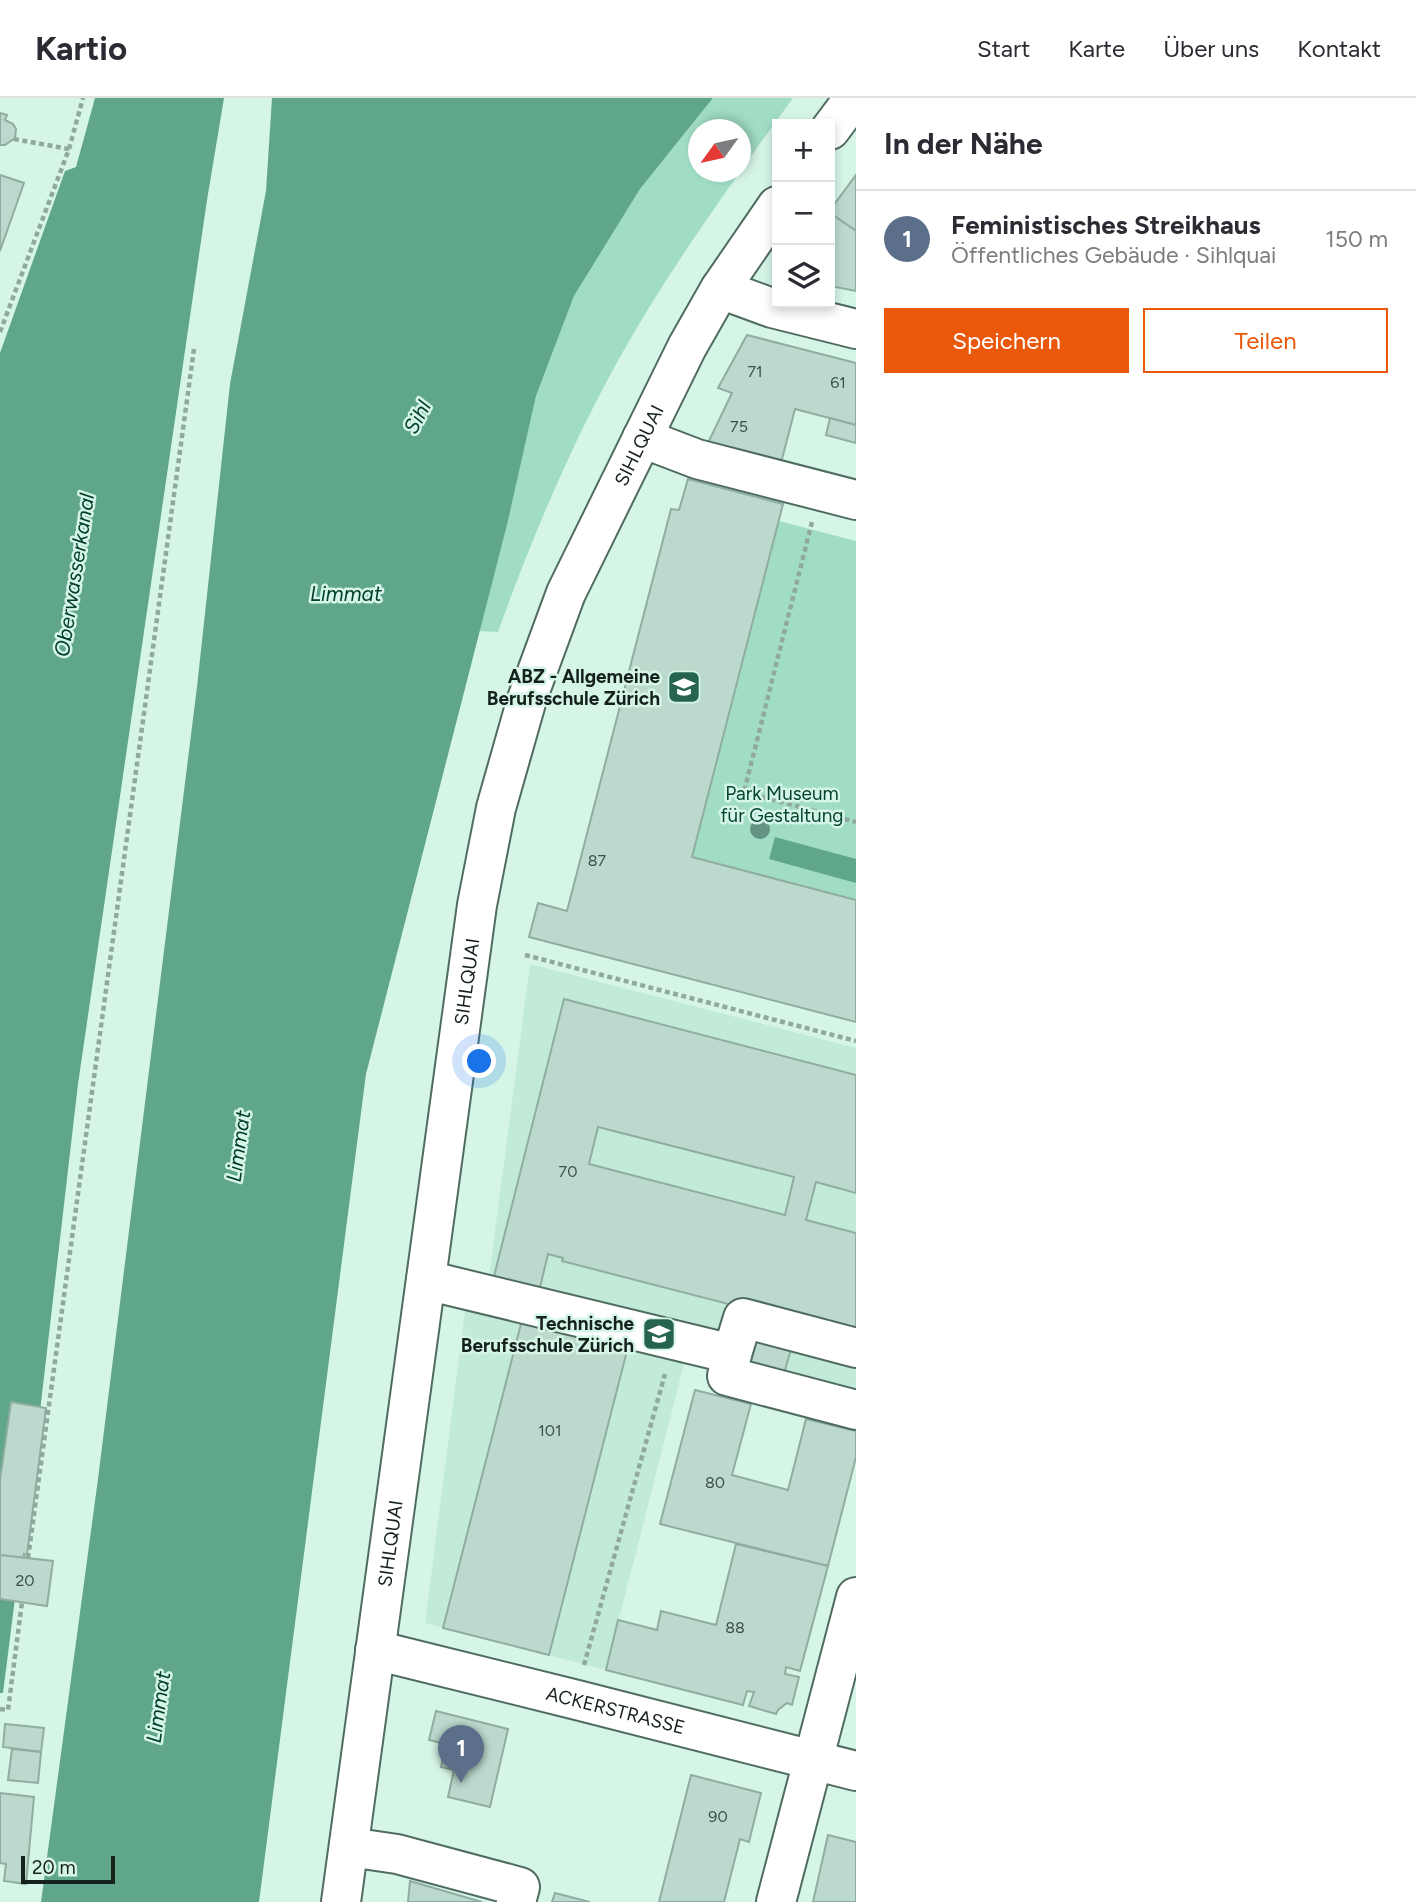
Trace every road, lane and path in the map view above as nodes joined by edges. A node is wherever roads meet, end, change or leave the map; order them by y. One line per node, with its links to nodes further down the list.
1 (83, 98): 5 (path)
2 (854, 98): 3 (street)
3 (835, 123)
4 (14, 139): 5 (path)
5 (69, 149): 9 (path)
6 (772, 213): 7 (street, SIHLQUAI)
7 (720, 289): 8 (street); 11 (street, SIHLQUAI)
8 (856, 329)
9 (0, 332)
10 (194, 349): 22 (path)
11 (642, 438): 12 (street); 17 (street, SIHLQUAI)
12 (819, 490): 13 (street); 14 (path)
13 (856, 500)
14 (856, 822)
15 (525, 956): 16 (path)
16 (856, 1041)
17 (426, 1280): 18 (street); 25 (street, SIHLQUAI)
18 (674, 1340): 20 (street); 26 (path)
19 (856, 1348): 20 (street)
20 (732, 1354): 21 (street)
21 (856, 1410)
22 (28, 1558)
23 (856, 1597): 28 (street)
24 (22, 1602): 27 (path)
25 (375, 1650): 28 (street, ACKERSTRASSE); 30 (street, SIHLQUAI)
26 (583, 1670)
27 (0, 1709)
28 (814, 1760): 29 (street, ACKERSTRASSE); 33 (street)
29 (856, 1771)
30 (349, 1847): 31 (street, SIHLQUAI); 32 (street)
31 (341, 1902)
32 (516, 1902)
33 (776, 1902)

